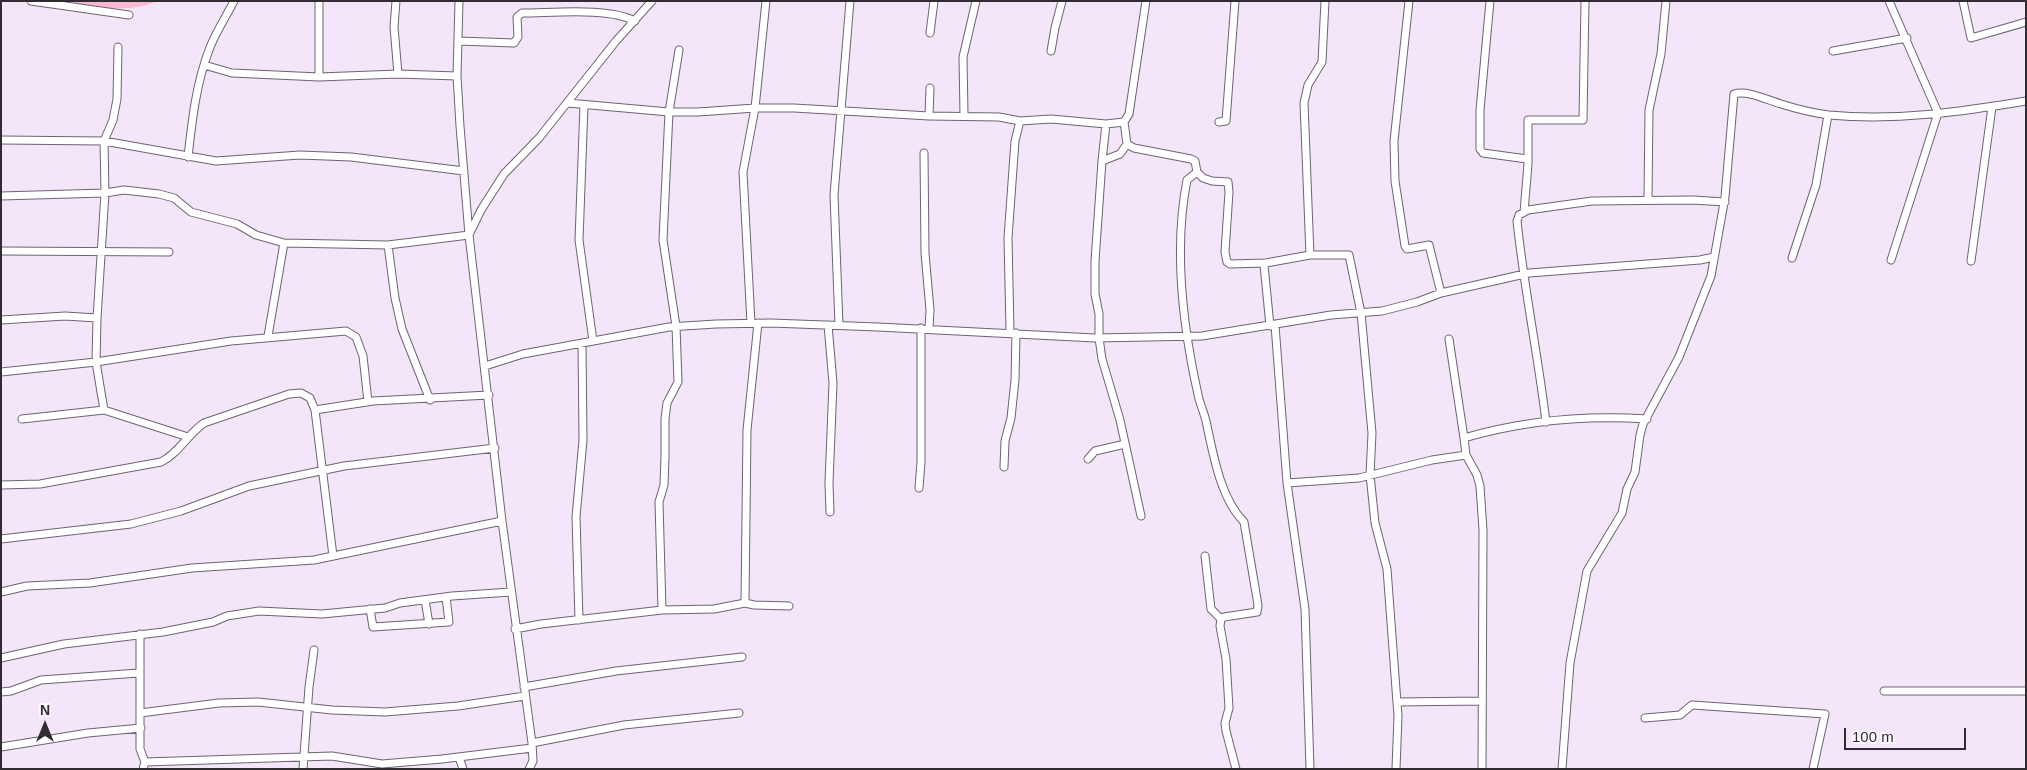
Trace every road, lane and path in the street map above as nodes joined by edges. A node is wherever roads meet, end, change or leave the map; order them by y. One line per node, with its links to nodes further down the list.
1 (31, 1): 21 (street)
2 (234, 1): 31 (street)
3 (319, 1): 34 (street)
4 (396, 1): 32 (street)
5 (459, 1): 26 (street)
6 (652, 1): 22 (street)
7 (766, 1): 40 (street)
8 (850, 1): 41 (street)
9 (934, 1): 24 (street)
10 (976, 1): 44 (street)
11 (1062, 1): 29 (street)
12 (1146, 1): 48 (street)
13 (1235, 1): 49 (street)
14 (1325, 1): 71 (street)
15 (1409, 1): 78 (street)
16 (1490, 1): 56 (street)
17 (1585, 1): 56 (street)
18 (1666, 1): 62 (street)
19 (1889, 1): 25 (street)
20 (1963, 1): 23 (street)
21 (129, 14)
22 (635, 21): 26 (street); 37 (street)
23 (2026, 22)
24 (930, 32)
25 (1907, 38): 30 (street); 43 (street)
26 (458, 41): 33 (street)
27 (118, 48): 52 (street)
28 (678, 50): 42 (street)
29 (1052, 51)
30 (1833, 51)
31 (204, 65): 34 (street); 55 (street)
32 (398, 74): 33 (street); 34 (street)
33 (457, 76): 58 (street)
34 (319, 77)
35 (930, 88): 46 (street)
36 (2026, 101): 39 (street)
37 (568, 103): 38 (street); 65 (street)
38 (584, 105): 42 (street); 93 (street)
39 (1992, 106): 43 (street); 75 (street)
40 (755, 108): 41 (street); 42 (street); 82 (street)
41 (839, 110): 46 (street); 84 (street)
42 (669, 112): 85 (street)
43 (1938, 113): 45 (street); 74 (street)
44 (964, 115): 46 (street); 47 (street)
45 (1828, 115): 63 (street); 73 (street)
46 (929, 116)
47 (1020, 121): 50 (street); 88 (street)
48 (1124, 122): 50 (street); 53 (street)
49 (1219, 122)
50 (1106, 124): 57 (street)
51 (1, 140): 52 (street)
52 (104, 141): 55 (street); 60 (street)
53 (1127, 144): 57 (street); 59 (street)
54 (924, 153): 87 (street)
55 (188, 157): 58 (street)
56 (1527, 158): 64 (street)
57 (1102, 161): 91 (street)
58 (464, 171): 65 (street)
59 (1197, 172): 76 (street); 90 (street)
60 (105, 193): 61 (street); 66 (street); 70 (street)
61 (1, 196)
62 (1648, 199): 63 (street); 64 (street)
63 (1724, 202): 72 (street)
64 (1524, 212): 77 (street)
65 (469, 235): 67 (street); 96 (street)
66 (284, 243): 67 (street); 89 (street)
67 (388, 245): 99 (street)
68 (1, 251): 70 (street)
69 (168, 252): 70 (street)
70 (100, 253): 80 (street)
71 (1310, 256): 76 (street); 79 (street)
72 (1714, 257): 77 (street); 104 (street)
73 (1792, 258)
74 (1891, 260)
75 (1971, 261)
76 (1266, 262): 86 (street)
77 (1523, 274): 78 (street); 105 (street)
78 (1441, 293): 79 (street)
79 (1361, 313): 86 (street); 114 (street)
80 (97, 318): 81 (street); 95 (street)
81 (1, 320)
82 (755, 323): 83 (street); 85 (street); 128 (street)
83 (828, 325): 84 (street); 118 (street)
84 (839, 325): 87 (street)
85 (676, 326): 93 (street); 131 (street)
86 (1272, 326): 90 (street); 115 (street)
87 (925, 328): 88 (street); 117 (street)
88 (1013, 332): 91 (street); 112 (street)
89 (268, 336): 95 (street); 100 (street)
90 (1188, 336): 91 (street); 132 (street)
91 (1099, 338): 108 (street)
92 (1449, 339): 107 (street)
93 (593, 341): 94 (street)
94 (582, 344): 96 (street); 133 (street)
95 (96, 362): 97 (street); 101 (street)
96 (485, 366): 98 (street)
97 (1, 372)
98 (489, 395): 99 (street); 109 (street)
99 (430, 400): 100 (street)
100 (368, 402): 102 (street)
101 (104, 410): 103 (street); 106 (street)
102 (314, 410): 106 (street); 113 (street)
103 (22, 418)
104 (1646, 419): 105 (street); 165 (street)
105 (1546, 422): 107 (street)
106 (188, 437): 116 (street)
107 (1464, 438): 110 (street)
108 (1124, 444): 111 (street); 119 (street)
109 (495, 448): 113 (street); 120 (street)
110 (1466, 455): 114 (street); 146 (street)
111 (1088, 459)
112 (1004, 467)
113 (321, 470): 121 (street); 122 (street)
114 (1370, 475): 115 (street); 147 (street)
115 (1287, 483): 162 (street)
116 (1, 484)
117 (919, 488)
118 (830, 512)
119 (1141, 516)
120 (502, 521): 122 (street); 125 (street)
121 (1, 539)
122 (333, 556): 124 (street)
123 (1205, 556): 132 (street)
124 (1, 592)
125 (511, 592): 126 (street); 135 (street)
126 (446, 597): 127 (street); 134 (street)
127 (425, 600): 130 (street); 134 (street)
128 (745, 603): 129 (street); 131 (street)
129 (789, 606)
130 (370, 609): 134 (street); 136 (street)
131 (662, 610): 133 (street)
132 (1221, 619): 161 (street)
133 (579, 620): 135 (street)
134 (429, 624)
135 (516, 629): 141 (street)
136 (140, 634): 139 (street); 140 (street)
137 (314, 650): 148 (street)
138 (742, 657): 141 (street)
139 (1, 658)
140 (139, 673): 144 (street); 149 (street)
141 (524, 687): 145 (street)
142 (1884, 691): 143 (street)
143 (2026, 691)
144 (1, 692)
145 (525, 696): 148 (street); 153 (street)
146 (1482, 701): 147 (street); 164 (street)
147 (1397, 702): 163 (street)
148 (308, 708): 149 (street); 155 (street)
149 (140, 713): 152 (street)
150 (739, 713): 153 (street)
151 (1644, 718): 166 (street)
152 (140, 728): 154 (street); 157 (street)
153 (532, 745): 156 (street); 160 (street)
154 (1, 747)
155 (304, 757): 156 (street); 157 (street); 158 (street)
156 (459, 757): 159 (street)
157 (144, 765)
158 (303, 769)
159 (463, 769)
160 (529, 769)
161 (1236, 769)
162 (1310, 769)
163 (1396, 769)
164 (1482, 769)
165 (1562, 769)
166 (1813, 769)

